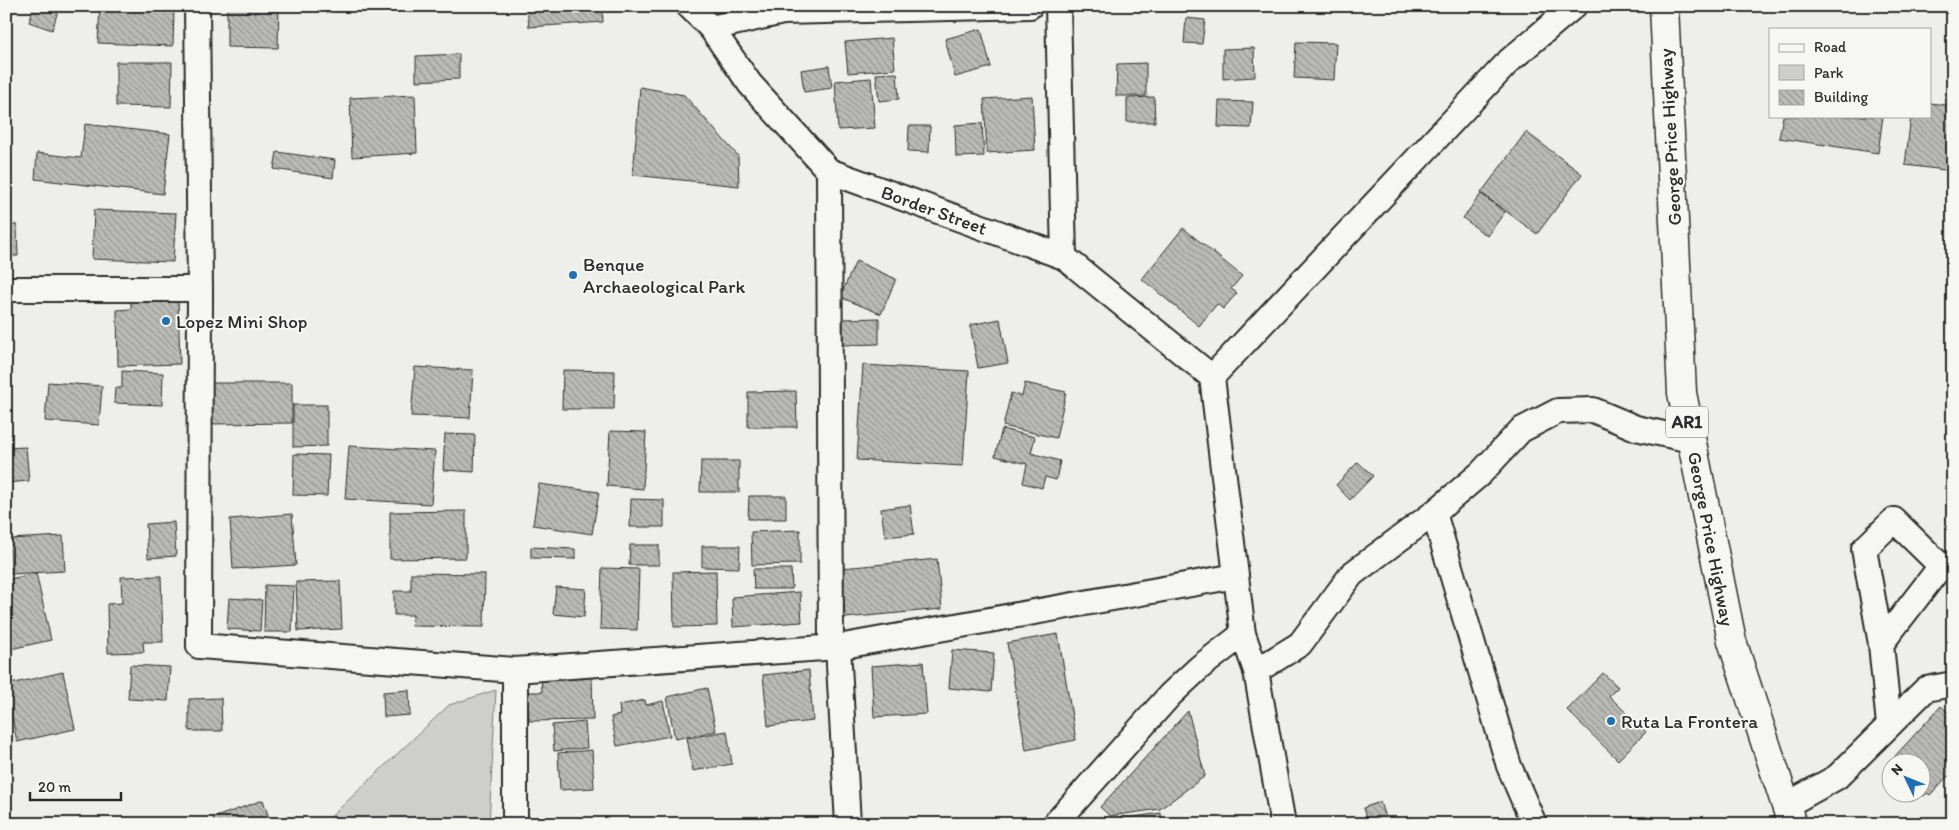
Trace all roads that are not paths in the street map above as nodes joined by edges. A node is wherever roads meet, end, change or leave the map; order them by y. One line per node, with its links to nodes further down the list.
1 (197, 6): 11 (street)
2 (689, 6): 7 (street, Border Street)
3 (1030, 6): 7 (street)
4 (1058, 6): 9 (street)
5 (1574, 6): 12 (street)
6 (1664, 6): 13 (highway, George Price Highway / AR1)
7 (711, 28): 8 (street, Border Street)
8 (829, 172): 9 (street, Border Street); 18 (street)
9 (1064, 257): 12 (street, Border Street)
10 (6, 289): 11 (street)
11 (200, 289): 19 (street)
12 (1212, 377): 15 (street)
13 (1691, 440): 14 (street); 23 (highway, George Price Highway / AR1)
14 (1434, 513): 20 (street); 28 (street)
15 (1236, 576): 16 (street); 18 (street)
16 (1243, 634): 20 (street); 26 (street)
17 (1881, 644): 17 (street); 22 (street)
18 (834, 648): 19 (street); 25 (street)
19 (515, 670): 24 (street)
20 (1256, 671): 27 (street)
21 (1953, 684): 22 (street)
22 (1889, 725): 23 (street)
23 (1788, 815)
24 (515, 824)
25 (848, 824)
26 (1055, 824)
27 (1283, 824)
28 (1534, 824)

